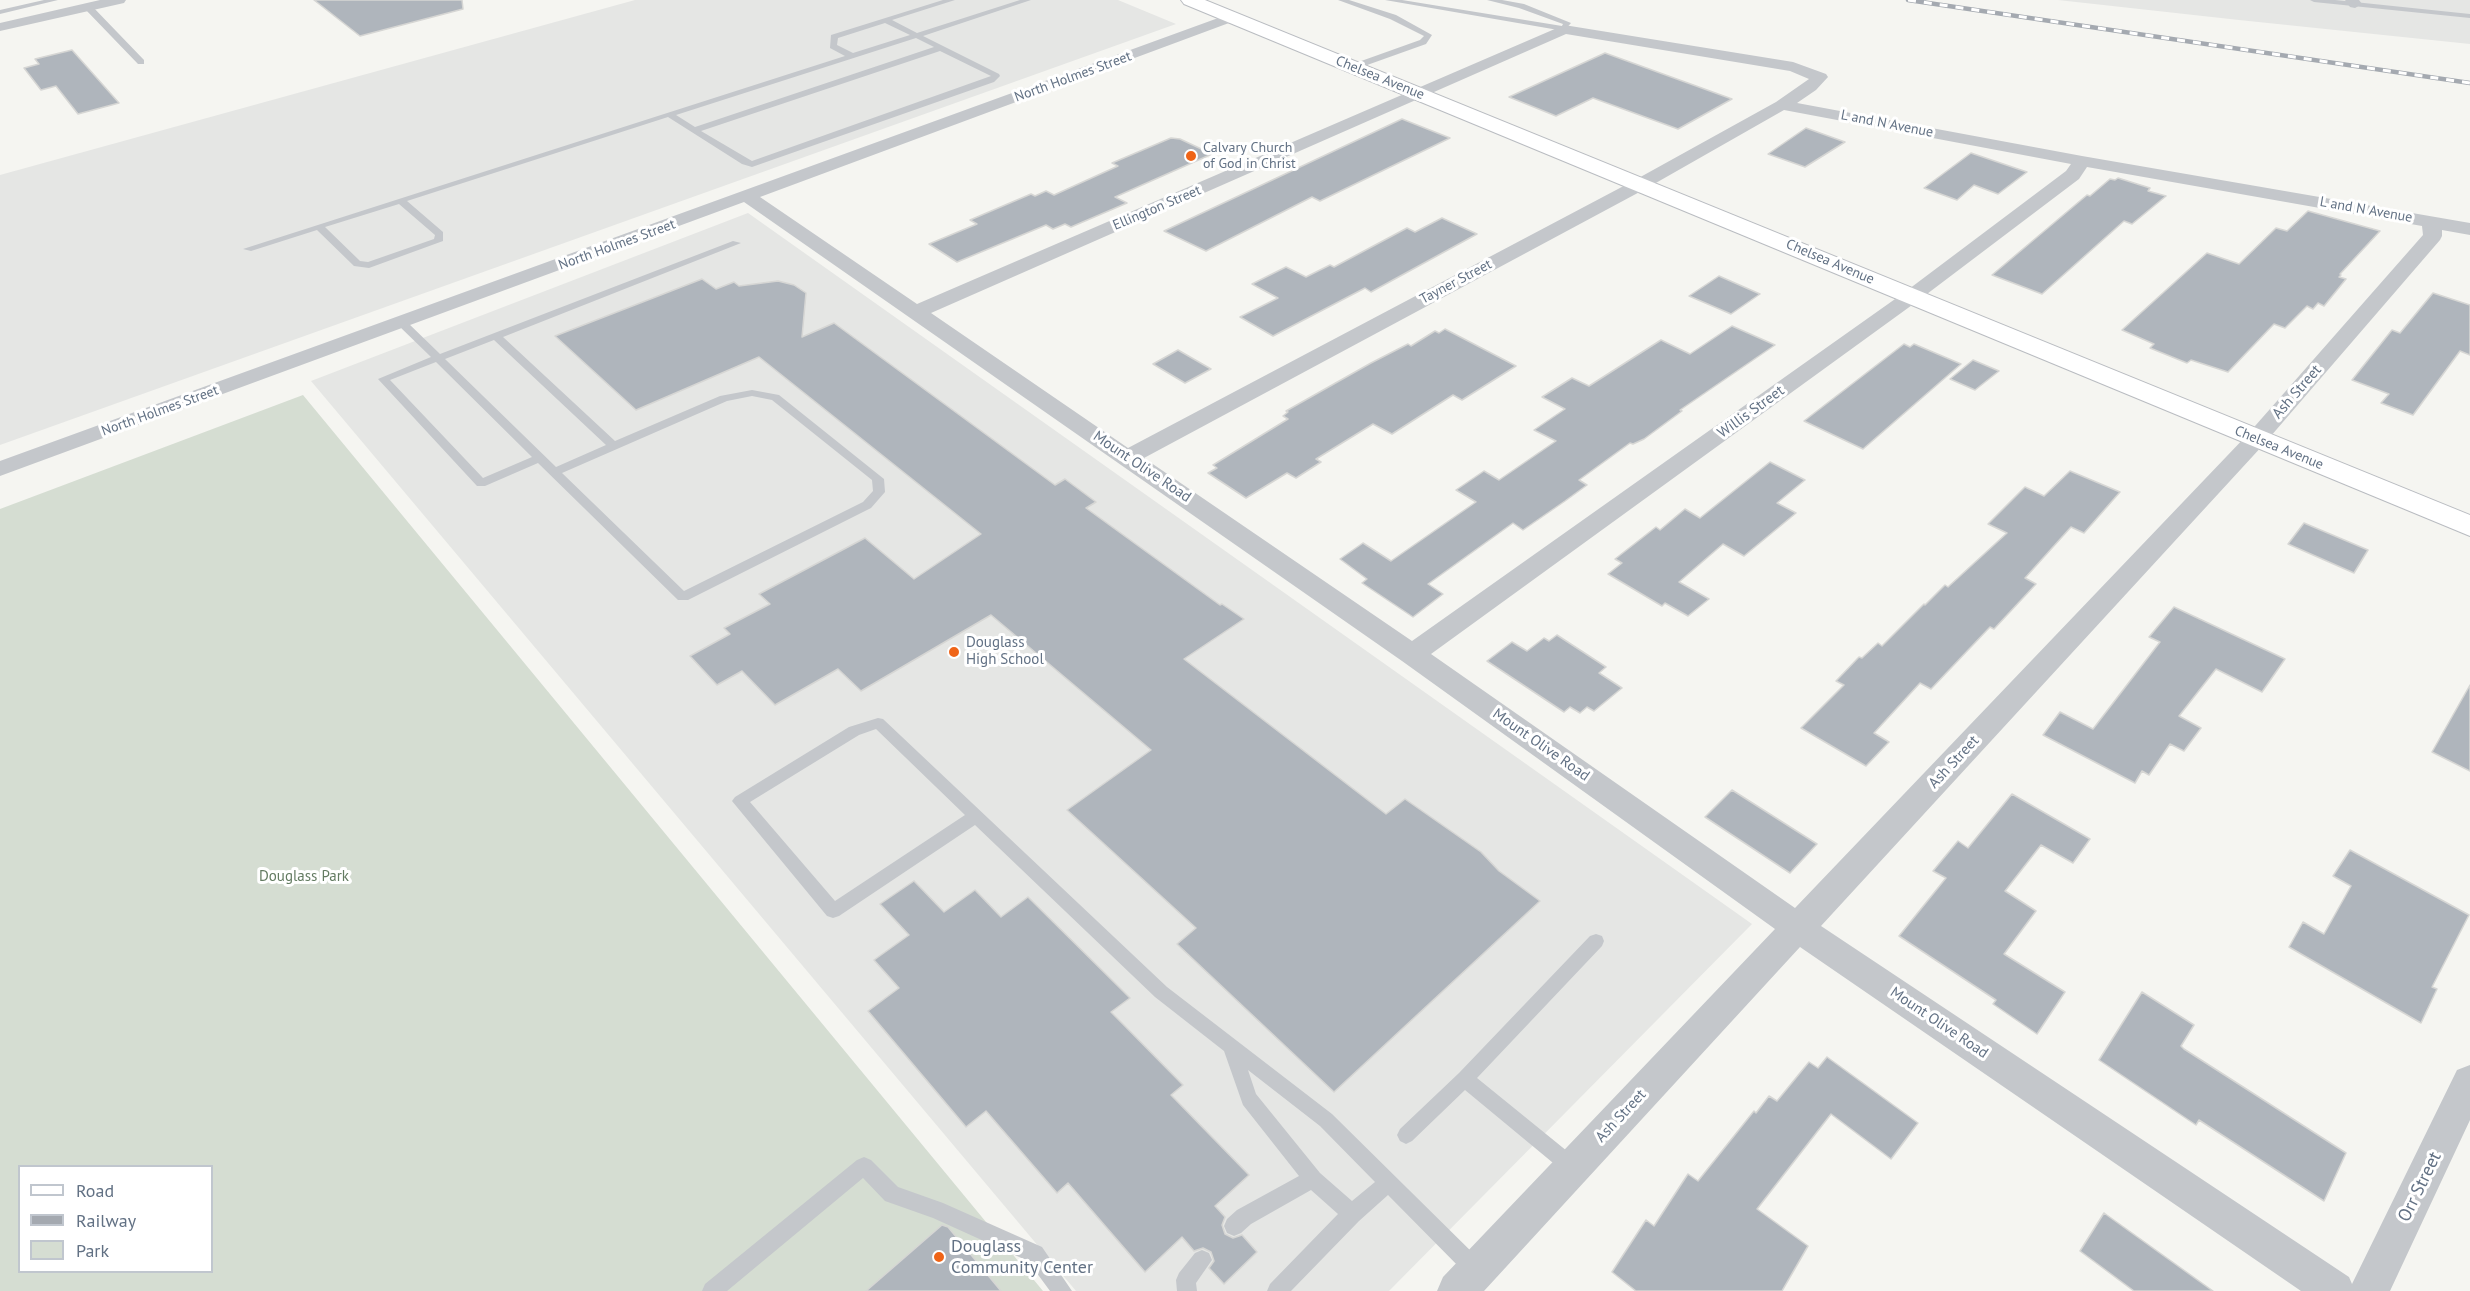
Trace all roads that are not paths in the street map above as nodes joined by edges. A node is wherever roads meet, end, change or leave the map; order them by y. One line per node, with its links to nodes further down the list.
1 (54, 0): 13 (lane)
2 (119, 0): 12 (street)
3 (951, 0): 16 (lane)
4 (1027, 0): 19 (lane)
5 (1190, 0): 15 (main road, Chelsea Avenue)
6 (1342, 0): 23 (lane)
7 (1389, 0): 18 (lane)
8 (1491, 0): 11 (lane)
9 (2314, 0): 10 (lane)
10 (2354, 2): 14 (lane)
11 (1524, 3): 18 (lane)
12 (88, 7): 17 (street); 22 (lane)
13 (0, 12)
14 (2470, 16)
15 (1232, 17): 23 (main road, Chelsea Avenue); 30 (street, North Holmes Street)
16 (885, 20): 19 (lane); 21 (lane)
17 (0, 27)
18 (1564, 28): 24 (street, Ellington Street); 25 (street)
19 (916, 36): 20 (lane); 21 (lane)
20 (940, 48): 27 (lane); 27 (lane)
21 (852, 56): 26 (lane)
22 (141, 62)
23 (1353, 67): 24 (main road, Chelsea Avenue)
24 (1419, 94): 29 (main road, Chelsea Avenue); 38 (street, Ellington Street)
25 (1782, 105): 28 (street, L and N Avenue); 29 (street, Tayner Street)
26 (670, 115): 27 (lane); 31 (lane)
27 (694, 130)
28 (2082, 161): 32 (street, L and N Avenue); 37 (street, Willis Street)
29 (1641, 184): 37 (main road, Chelsea Avenue); 44 (street, Tayner Street)
30 (748, 197): 38 (street, Mount Olive Road); 39 (street, North Holmes Street)
31 (402, 201): 33 (lane); 33 (lane)
32 (2431, 222): 34 (street, L and N Avenue); 42 (street, Ash Street)
33 (319, 227): 36 (lane)
34 (2470, 229)
35 (736, 243): 40 (lane)
36 (248, 249)
37 (1912, 297): 42 (main road, Chelsea Avenue); 49 (street, Willis Street)
38 (914, 313): 44 (street, Mount Olive Road)
39 (402, 323): 41 (lane); 46 (street, North Holmes Street)
40 (496, 336): 41 (lane); 43 (lane)
41 (438, 358): 45 (lane); 45 (lane)
42 (2256, 439): 48 (main road, Chelsea Avenue); 51 (street, Ash Street)
43 (614, 446): 47 (lane); 47 (lane)
44 (1128, 457): 49 (street, Mount Olive Road)
45 (540, 458): 47 (lane)
46 (0, 469)
47 (554, 472)
48 (2470, 526)
49 (1412, 654): 51 (street, Mount Olive Road)
50 (976, 816): 50 (lane); 53 (lane)
51 (1798, 928): 57 (street, Ash Street); 68 (street, Mount Olive Road)
52 (1596, 941): 54 (lane)
53 (1231, 1046): 58 (lane); 59 (lane)
54 (1465, 1079): 56 (lane); 57 (lane)
55 (2470, 1082): 69 (street, Orr Street)
56 (1406, 1135)
57 (1573, 1167): 63 (street, Ash Street)
58 (1313, 1179): 60 (lane); 61 (lane)
59 (1388, 1182): 60 (lane); 63 (lane)
60 (1352, 1214): 67 (lane)
61 (1234, 1226)
62 (1202, 1260): 66 (lane)
63 (1467, 1281)
64 (712, 1291): 65 (lane)
65 (1062, 1291)
66 (1187, 1291)
67 (1277, 1291)
68 (2335, 1291)
69 (2369, 1291)

